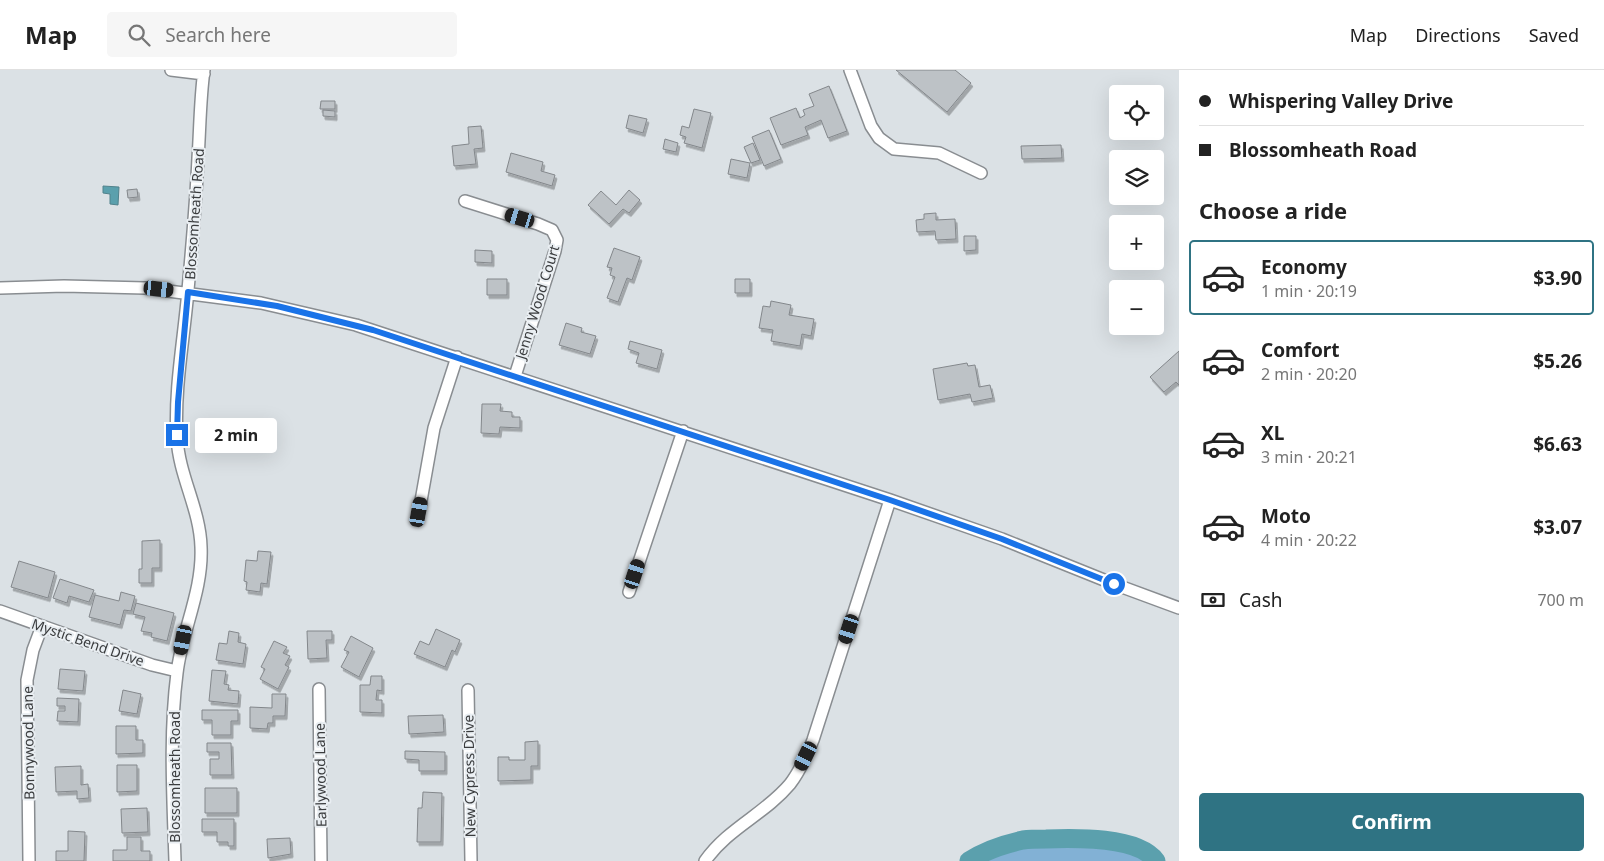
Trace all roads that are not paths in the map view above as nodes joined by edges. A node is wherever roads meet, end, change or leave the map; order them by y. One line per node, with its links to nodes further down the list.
1 (171, 70): 3 (street)
2 (850, 70): 4 (street)
3 (204, 72): 7 (street, Blossomheath Road)
4 (981, 173)
5 (465, 201): 9 (street, Jenny Wood Court)
6 (0, 288): 7 (street)
7 (188, 292): 8 (street); 17 (street, Blossomheath Road)
8 (457, 357): 9 (street); 12 (street)
9 (515, 376): 10 (street)
10 (683, 431): 11 (street); 13 (street)
11 (890, 500): 14 (street); 24 (street)
12 (419, 512)
13 (629, 592)
14 (1179, 608)
15 (0, 611): 16 (street, Mystic Bend Drive)
16 (42, 626): 17 (street, Mystic Bend Drive); 20 (street, Bonnywood Lane)
17 (177, 671): 21 (street, Blossomheath Road)
18 (319, 689): 22 (street, Earlywood Lane)
19 (468, 690): 23 (street, New Cypress Drive)
20 (30, 861)
21 (175, 861)
22 (321, 861)
23 (471, 861)
24 (705, 861)

